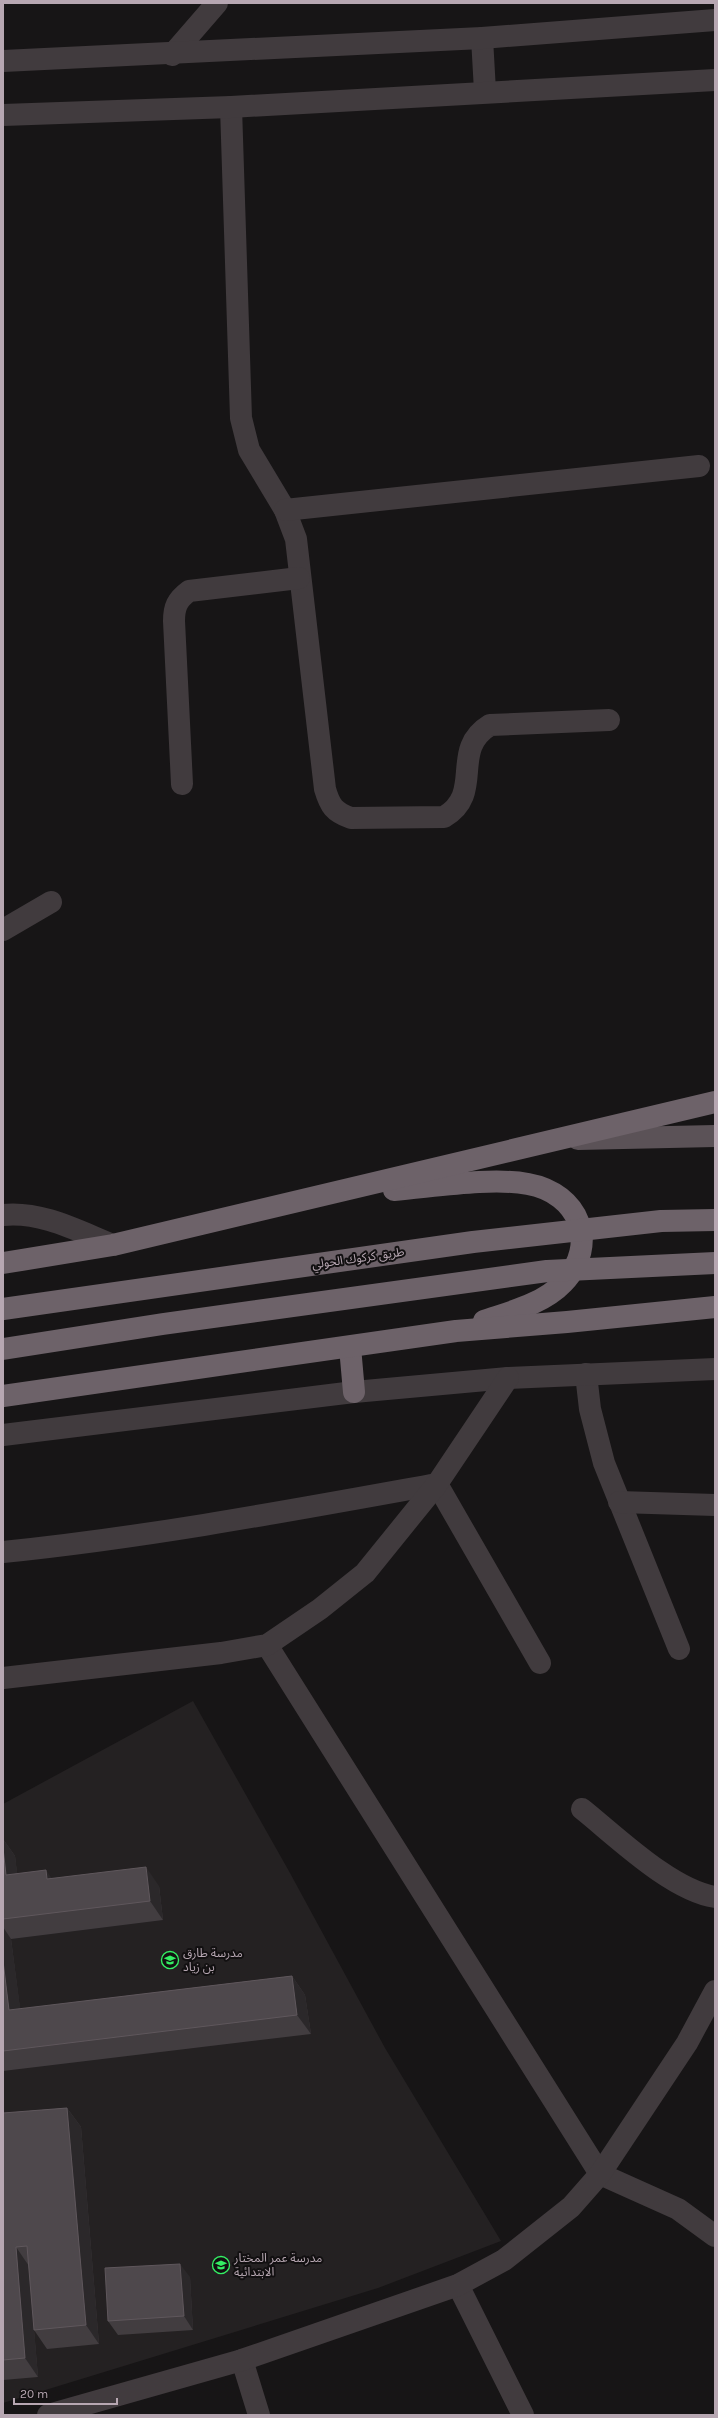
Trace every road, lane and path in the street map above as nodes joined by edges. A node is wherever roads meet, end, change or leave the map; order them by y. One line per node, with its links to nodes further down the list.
1 (218, 3): 4 (street)
2 (715, 20): 3 (street)
3 (482, 38): 4 (street); 7 (street)
4 (172, 54): 5 (street)
5 (3, 61)
6 (715, 80): 7 (street)
7 (485, 91): 8 (street)
8 (231, 107): 9 (street); 11 (street)
9 (3, 115)
10 (699, 466): 11 (street)
11 (285, 510): 12 (street)
12 (299, 578): 13 (street); 14 (street)
13 (609, 720)
14 (182, 784)
15 (51, 902): 16 (street)
16 (3, 930)
17 (715, 1102): 19 (highway)
18 (715, 1136): 19 (main road)
19 (556, 1140): 20 (highway)
20 (322, 1196): 23 (highway); 28 (highway)
21 (3, 1215): 23 (street)
22 (715, 1220): 27 (highway, طريق كركوك الحولي, bridge)
23 (113, 1245): 25 (highway)
24 (715, 1262): 30 (highway, bridge)
25 (3, 1263)
26 (715, 1307): 28 (highway)
27 (3, 1309)
28 (456, 1331): 29 (highway)
29 (350, 1347): 34 (highway); 35 (highway)
30 (3, 1349)
31 (715, 1369): 32 (street)
32 (586, 1374): 33 (street); 38 (street)
33 (508, 1378): 34 (street); 37 (street)
34 (354, 1392): 36 (street)
35 (3, 1396)
36 (3, 1435)
37 (437, 1484): 40 (street); 41 (street); 43 (street)
38 (619, 1502): 39 (street); 42 (street)
39 (715, 1505)
40 (3, 1552)
41 (267, 1645): 44 (street); 48 (street)
42 (678, 1649)
43 (540, 1663)
44 (3, 1678)
45 (582, 1809): 46 (street)
46 (715, 1897)
47 (715, 1991): 48 (street)
48 (600, 2174): 49 (street); 50 (street)
49 (715, 2236)
50 (458, 2285): 51 (street); 54 (street)
51 (242, 2360): 52 (street); 53 (street)
52 (48, 2415)
53 (259, 2415)
54 (523, 2415)

